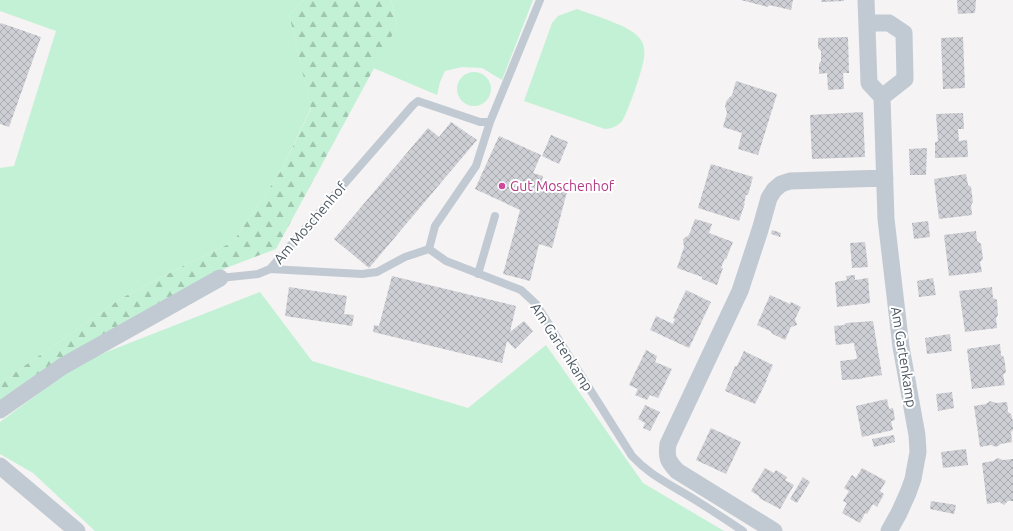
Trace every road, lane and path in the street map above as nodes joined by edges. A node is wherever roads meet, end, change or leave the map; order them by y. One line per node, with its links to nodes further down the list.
1 (540, 0): 5 (lane)
2 (866, 0): 3 (street)
3 (867, 23): 4 (street); 4 (street)
4 (882, 97): 6 (street, Am Gartenkamp)
5 (490, 122): 8 (lane); 9 (lane, Am Moschenhof)
6 (884, 178): 16 (street); 17 (street, Am Gartenkamp)
7 (496, 216): 10 (lane)
8 (430, 249): 9 (lane); 10 (lane, Am Gartenkamp)
9 (270, 269): 11 (lane, Am Moschenhof)
10 (478, 274): 15 (lane, Am Gartenkamp)
11 (220, 278): 12 (street, Am Moschenhof)
12 (0, 410)
13 (0, 466): 14 (street)
14 (76, 531)
15 (743, 531)
16 (774, 531)
17 (889, 531)

